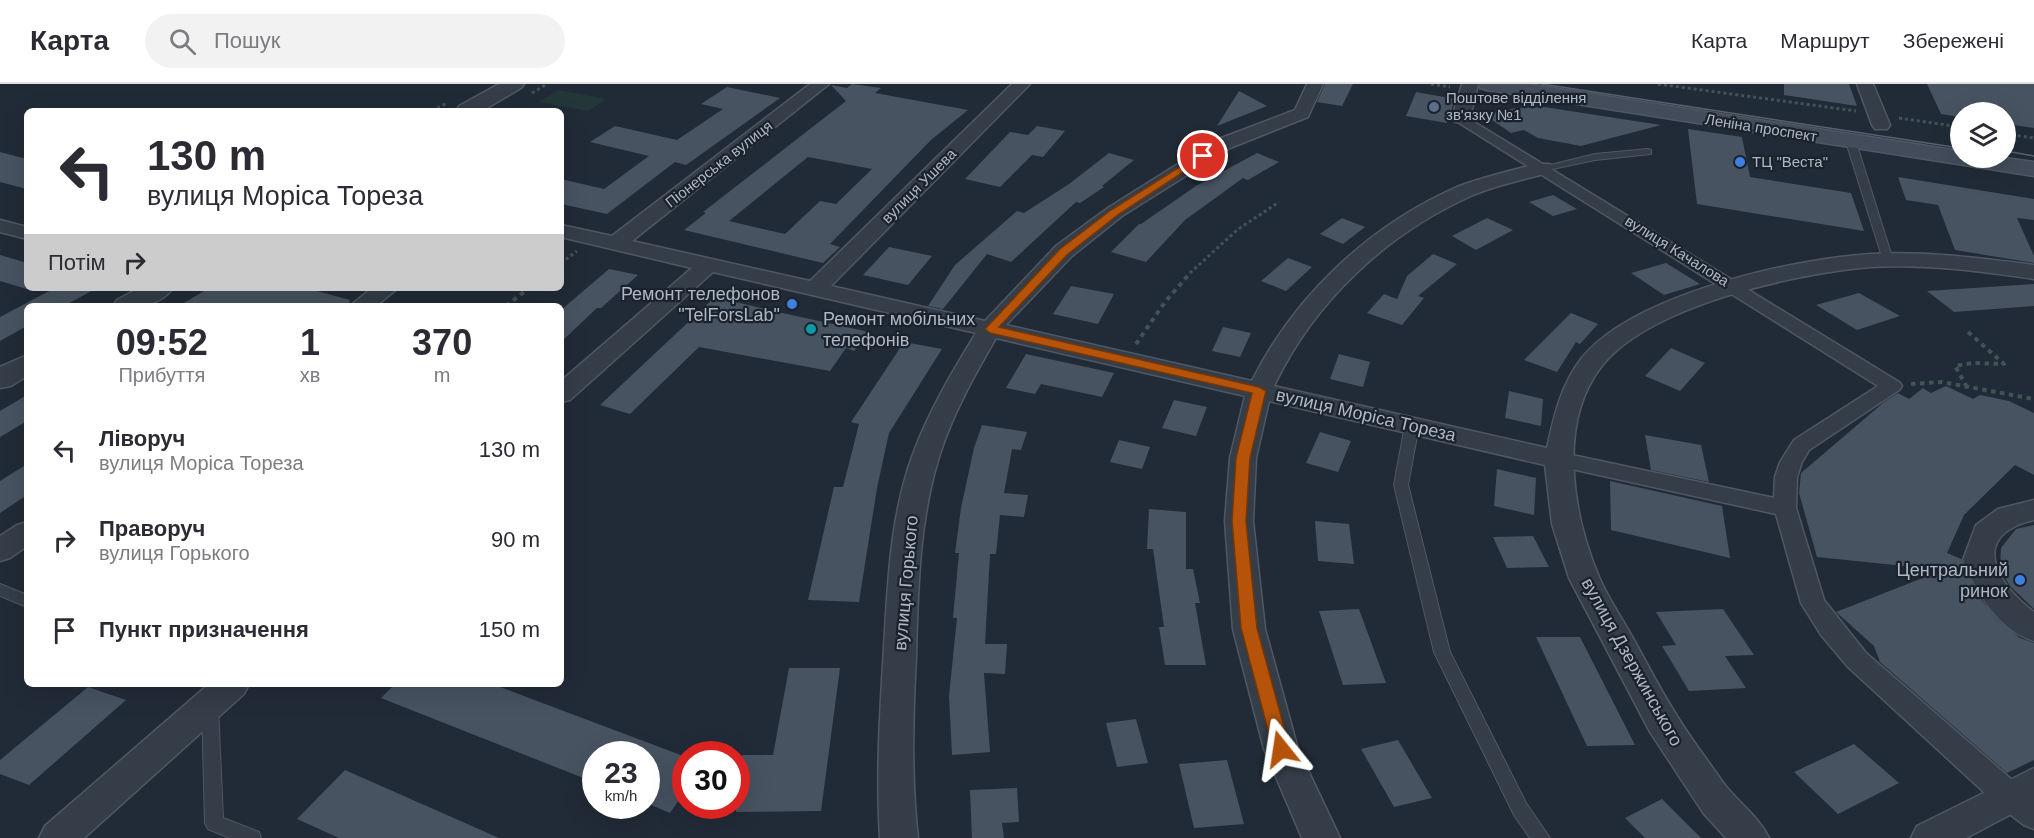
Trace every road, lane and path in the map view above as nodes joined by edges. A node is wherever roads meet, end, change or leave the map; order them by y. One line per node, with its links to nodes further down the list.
1 (514, 84): 10 (street)
2 (821, 84): 27 (street, Піонерська вулиця)
3 (1022, 84): 32 (street, вулиця Ушева)
4 (1315, 84): 39 (street, вулиця Горького)
5 (1470, 84): 11 (street)
6 (1487, 84): 17 (main road, Леніна проспект)
7 (1614, 84): 12 (main road, Леніна проспект)
8 (1658, 84): 12 (path)
9 (1865, 84): 12 (street)
10 (472, 108)
11 (1461, 118): 21 (street, вулиця Качалова)
12 (1880, 120): 13 (path); 14 (main road, Леніна проспект)
13 (1950, 126)
14 (1950, 135)
15 (2016, 135): 16 (path)
16 (2034, 138)
17 (1851, 142): 22 (main road, Леніна проспект); 28 (lane)
18 (2016, 145): 19 (main road)
19 (2034, 148)
20 (1648, 152): 21 (lane)
21 (1543, 168): 31 (street, вулиця Качалова); 47 (street)
22 (2034, 169)
23 (1279, 202): 41 (path)
24 (0, 226): 25 (street)
25 (24, 232)
26 (564, 232): 27 (street, вулиця Моріса Тореза)
27 (616, 243): 29 (street, вулиця Моріса Тореза)
28 (1888, 261): 30 (street, вулиця Дзержинського); 31 (street, вулиця Дзержинського)
29 (709, 264): 32 (street, вулиця Моріса Тореза); 46 (street)
30 (2034, 272)
31 (1732, 286): 44 (street, вулиця Качалова); 50 (street, вулиця Дзержинського)
32 (815, 289): 39 (street, вулиця Моріса Тореза)
33 (154, 291): 36 (street)
34 (383, 291): 37 (street)
35 (525, 291): 38 (path)
36 (132, 303)
37 (365, 303)
38 (510, 303)
39 (990, 329): 41 (street, вулиця Моріса Тореза); 62 (street, вулиця Горького)
40 (1968, 332): 45 (path)
41 (1126, 360): 47 (street, вулиця Моріса Тореза)
42 (24, 366): 43 (street)
43 (0, 379)
44 (1892, 386): 45 (path); 51 (street)
45 (1967, 387): 48 (path)
46 (564, 391)
47 (1259, 391): 49 (street, вулиця Моріса Тореза); 63 (street)
48 (2034, 399)
49 (1412, 426): 50 (street, вулиця Моріса Тореза); 64 (lane)
50 (1558, 459): 51 (street, вулиця Моріса Тореза); 65 (street, вулиця Дзержинського)
51 (1785, 508): 59 (street)
52 (2034, 510): 57 (street)
53 (24, 534): 54 (street)
54 (0, 550)
55 (0, 590): 56 (lane)
56 (24, 600)
57 (2034, 629)
58 (221, 694): 60 (street); 61 (lane)
59 (2026, 799): 66 (street)
60 (58, 838)
61 (252, 838)
62 (899, 838)
63 (1321, 838)
64 (1541, 838)
65 (1750, 838)
66 (1930, 838)

